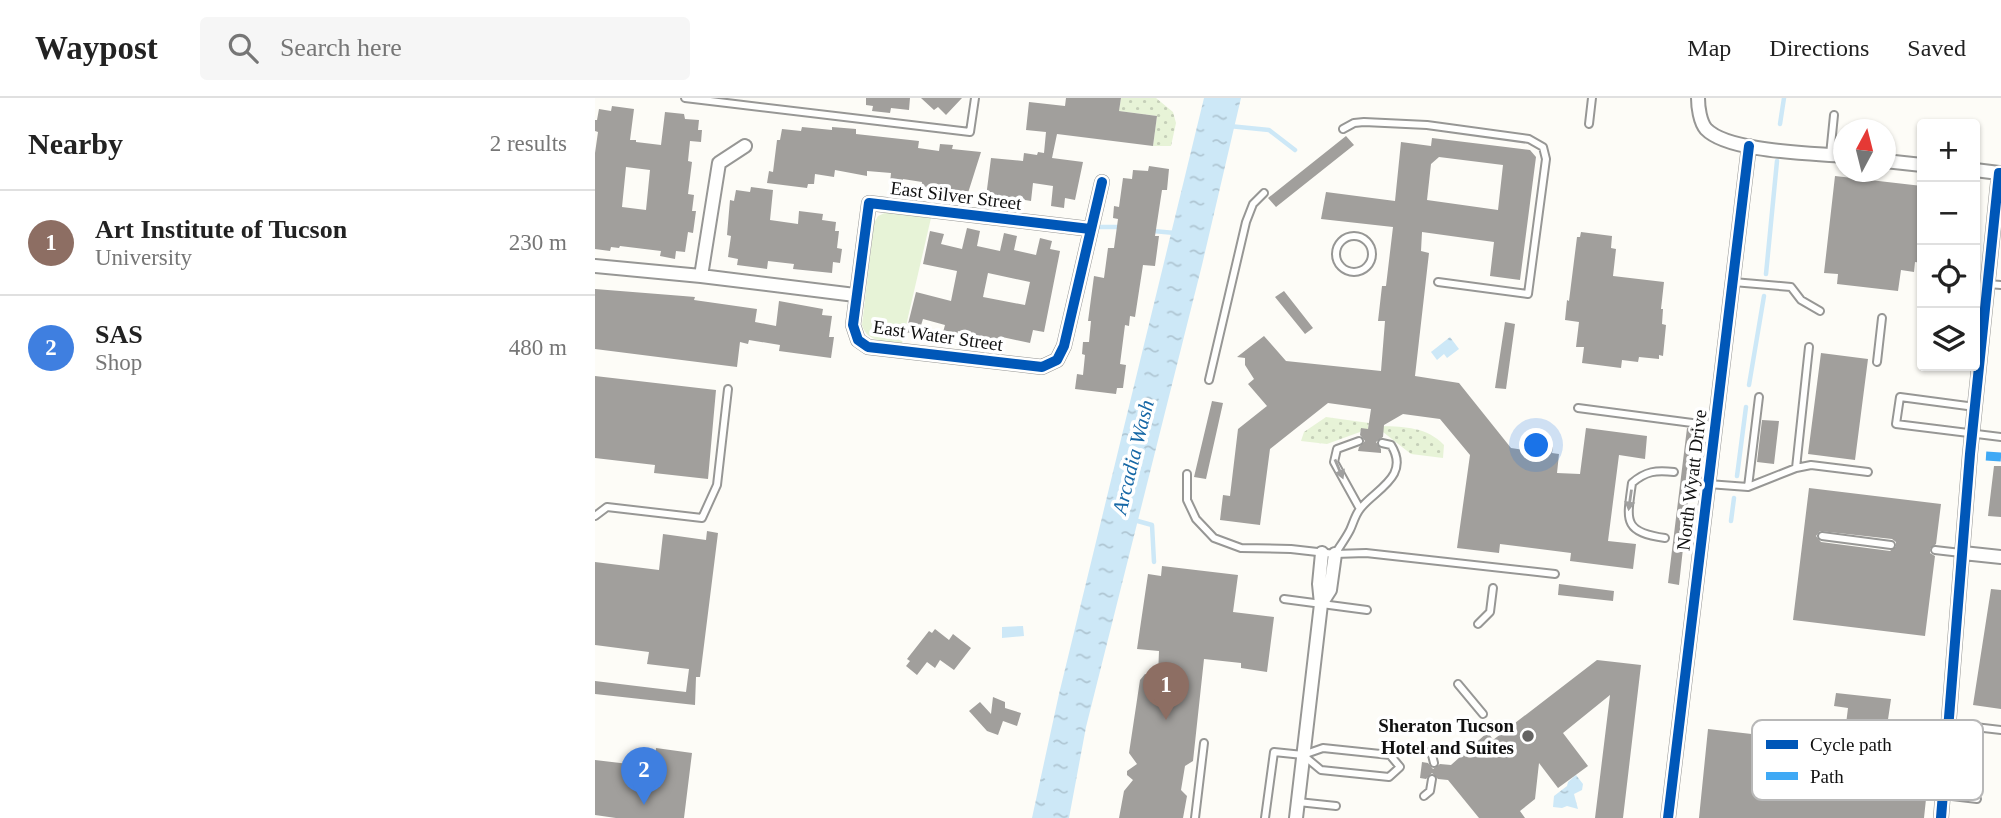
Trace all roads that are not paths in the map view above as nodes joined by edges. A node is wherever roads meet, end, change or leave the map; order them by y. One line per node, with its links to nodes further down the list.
1 (685, 98): 2 (lane)
2 (975, 98)
3 (1592, 98): 6 (lane)
4 (1698, 98): 9 (street)
5 (1834, 115): 10 (lane)
6 (1589, 124)
7 (1343, 129): 22 (lane)
8 (745, 146): 21 (street)
9 (1749, 146): 10 (street); 23 (street, North Wyatt Drive)
10 (1830, 155): 11 (street)
11 (1833, 155)
12 (1896, 162): 13 (street)
13 (1917, 164)
14 (1980, 171): 15 (street)
15 (2000, 173): 24 (street)
16 (1102, 182): 18 (street)
17 (1264, 193): 30 (lane)
18 (1090, 229): 25 (street, East Silver Street); 25 (street, East Water Street)
19 (595, 266): 21 (street, East Water Street)
20 (1342, 269): 20 (lane)
21 (701, 276): 25 (street, East Water Street)
22 (1438, 282)
23 (1733, 282): 26 (lane); 35 (street, North Wyatt Drive)
24 (1994, 284): 33 (street)
25 (855, 295)
26 (1819, 311)
27 (1882, 318): 29 (lane)
28 (1809, 347): 40 (lane)
29 (1877, 362)
30 (1209, 380)
31 (728, 389): 47 (lane)
32 (1759, 397): 45 (lane)
33 (1975, 407): 36 (street); 36 (lane)
34 (1578, 408): 35 (lane)
35 (1715, 426): 44 (street, North Wyatt Drive)
36 (1973, 434): 37 (lane); 53 (street)
37 (2001, 437)
38 (1359, 441): 46 (lane, one-way to 46)
39 (1382, 443): 46 (lane)
40 (1796, 468): 42 (lane); 45 (lane)
41 (1674, 472): 49 (lane, one-way to 49)
42 (1868, 472)
43 (1187, 474): 52 (lane)
44 (1708, 484): 45 (lane); 78 (street, North Wyatt Drive)
45 (1748, 487)
46 (1360, 509): 52 (lane)
47 (595, 516)
48 (1822, 536): 50 (lane)
49 (1665, 538)
50 (1891, 545)
51 (1935, 550): 53 (lane)
52 (1329, 553): 55 (lane); 58 (street)
53 (1963, 553): 54 (street); 63 (street)
54 (2001, 557)
55 (1555, 574)
56 (1493, 588): 60 (lane)
57 (1284, 599): 58 (lane)
58 (1321, 604): 59 (lane); 68 (street)
59 (1367, 610)
60 (1478, 624)
61 (1458, 684): 62 (lane)
62 (1483, 714)
63 (1949, 720)
64 (1983, 728): 65 (lane)
65 (2001, 730)
66 (1204, 743): 75 (lane)
67 (1431, 751): 69 (lane)
68 (1303, 755): 68 (lane); 73 (street); 76 (lane)
69 (1434, 763)
70 (1432, 779): 71 (lane)
71 (1424, 796)
72 (1943, 800): 79 (street)
73 (1297, 802): 74 (lane); 77 (street)
74 (1336, 806)
75 (1195, 818)
76 (1265, 818)
77 (1296, 818)
78 (1668, 818)
79 (1941, 818)

